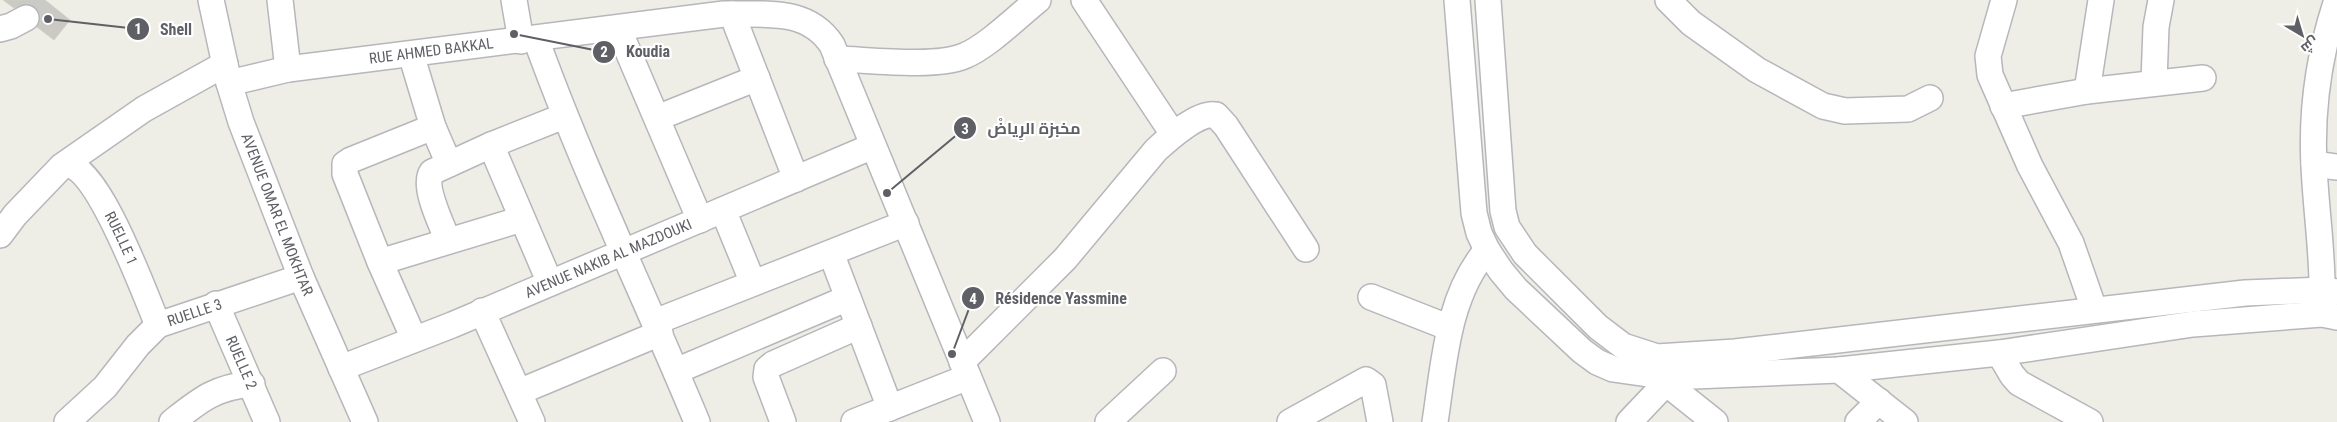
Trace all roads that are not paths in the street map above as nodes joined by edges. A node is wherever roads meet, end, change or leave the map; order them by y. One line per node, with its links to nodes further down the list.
1 (211, 0): 22 (street, AVENUE OMAR EL MOKHTAR)
2 (280, 0): 21 (street)
3 (514, 0): 18 (street)
4 (1038, 0): 19 (street)
5 (1084, 0): 32 (street)
6 (1457, 0): 46 (street)
7 (1488, 0): 71 (street)
8 (1668, 0): 27 (street)
9 (2004, 0): 28 (street)
10 (2101, 0): 26 (street)
11 (2161, 0): 25 (street)
12 (2337, 0): 37 (street)
13 (794, 8): 14 (street, RUE AHMED BAKKAL); 19 (street, RUE AHMED BAKKAL)
14 (722, 9): 16 (street, RUE AHMED BAKKAL); 23 (street)
15 (26, 18): 17 (street)
16 (618, 28): 18 (street, RUE AHMED BAKKAL); 30 (street)
17 (0, 29)
18 (528, 40): 20 (street, RUE AHMED BAKKAL); 29 (street)
19 (834, 52): 34 (street, RUE AHMED BAKKAL)
20 (411, 54): 21 (street, RUE AHMED BAKKAL); 31 (street)
21 (288, 69): 22 (street, RUE AHMED BAKKAL)
22 (227, 74): 35 (street); 50 (street, AVENUE OMAR EL MOKHTAR)
23 (757, 78): 30 (street); 38 (street)
24 (2203, 78): 25 (street)
25 (2154, 82): 26 (street)
26 (2087, 91): 28 (street)
27 (1930, 98)
28 (2004, 106): 57 (street)
29 (564, 116): 33 (street); 47 (street)
30 (656, 118): 41 (street)
31 (434, 127): 36 (street); 49 (street)
32 (1173, 134): 45 (street); 67 (street)
33 (491, 146): 36 (street); 40 (street)
34 (873, 146): 38 (street, AVENUE NAKIB AL MAZDOUKI); 42 (street, RUE AHMED BAKKAL)
35 (67, 164): 43 (street); 60 (street, RUELLE 1)
36 (449, 164): 44 (street)
37 (2325, 166): 53 (street)
38 (796, 179): 39 (street, AVENUE NAKIB AL MAZDOUKI)
39 (723, 210): 41 (street, AVENUE NAKIB AL MAZDOUKI); 52 (street)
40 (522, 219): 44 (street); 51 (street)
41 (700, 220): 47 (street, AVENUE NAKIB AL MAZDOUKI)
42 (906, 223): 48 (street); 67 (street, RUE AHMED BAKKAL)
43 (0, 235)
44 (448, 241): 49 (street)
45 (1306, 249)
46 (1487, 250): 63 (street); 71 (street)
47 (624, 252): 51 (street, AVENUE NAKIB AL MAZDOUKI); 62 (street)
48 (831, 253): 52 (street); 55 (street)
49 (380, 262): 64 (street)
50 (301, 277): 56 (street, RUELLE 3); 66 (street, AVENUE OMAR EL MOKHTAR)
51 (550, 282): 58 (street, AVENUE NAKIB AL MAZDOUKI)
52 (753, 283): 62 (street)
53 (2330, 291): 57 (street); 59 (street)
54 (1371, 297): 63 (street)
55 (848, 298): 61 (street); 69 (street)
56 (216, 304): 60 (street, RUELLE 3); 72 (street, RUELLE 2)
57 (2094, 309): 71 (street)
58 (482, 311): 64 (street, AVENUE NAKIB AL MAZDOUKI); 73 (street)
59 (2330, 316): 65 (street)
60 (158, 325): 76 (street, RUELLE 3)
61 (859, 326): 75 (street); 82 (street)
62 (658, 327): 69 (street); 73 (street)
63 (1450, 328): 88 (street)
64 (414, 339): 66 (street, AVENUE NAKIB AL MAZDOUKI)
65 (1999, 354): 68 (street); 93 (street)
66 (341, 368): 79 (street, AVENUE OMAR EL MOKHTAR)
67 (965, 370): 75 (street); 84 (street, RUE AHMED BAKKAL)
68 (1839, 370): 71 (street); 74 (street)
69 (676, 371): 81 (street)
70 (1163, 371): 85 (street)
71 (1669, 372): 89 (street); 90 (street)
72 (252, 384): 77 (street); 78 (street, RUELLE 2)
73 (519, 392): 80 (street)
74 (1879, 401): 91 (street); 92 (street)
75 (890, 408): 83 (street)
76 (67, 422)
77 (172, 422)
78 (267, 422)
79 (365, 422)
80 (532, 422)
81 (697, 422)
82 (783, 422)
83 (854, 422)
84 (987, 422)
85 (1108, 422)
86 (1290, 422): 87 (street)
87 (1380, 422)
88 (1435, 422)
89 (1629, 422)
90 (1715, 422)
91 (1858, 422)
92 (1904, 422)
93 (2090, 422)

